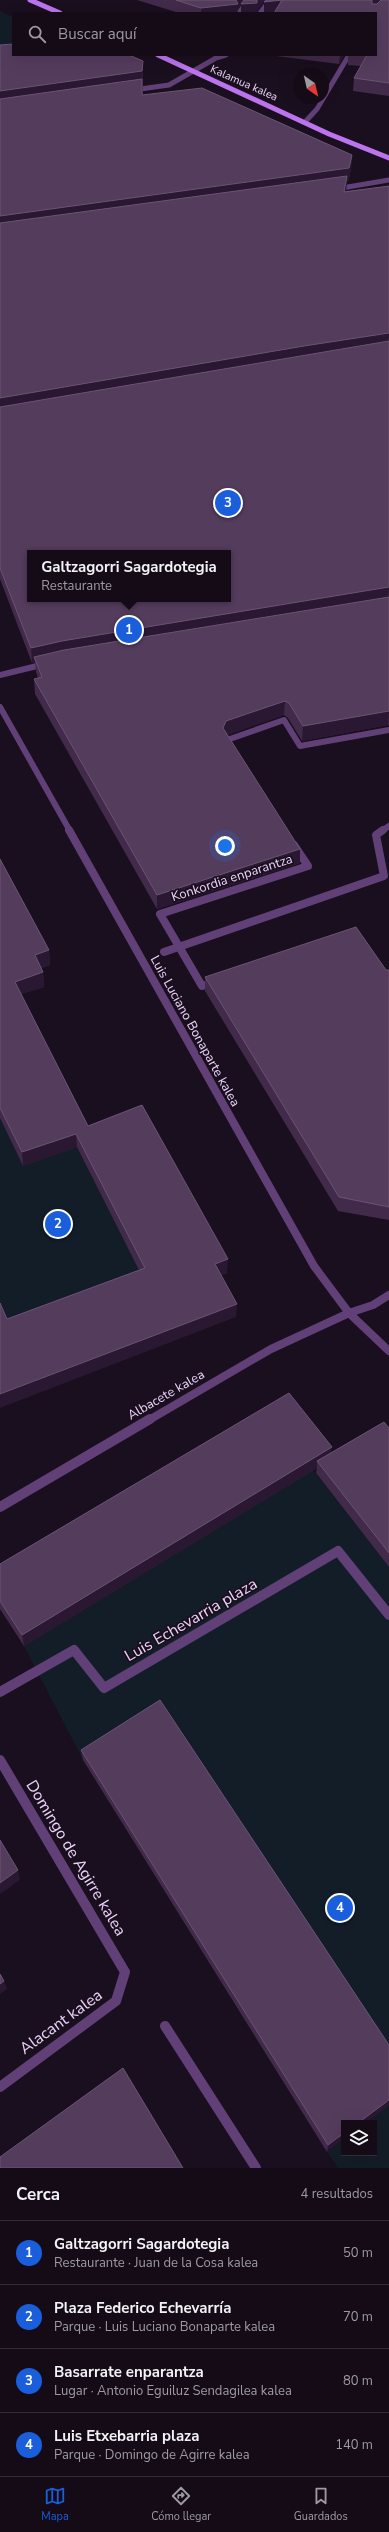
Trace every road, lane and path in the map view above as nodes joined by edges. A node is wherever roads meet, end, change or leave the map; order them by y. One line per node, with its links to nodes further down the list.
1 (30, 0): 4 (street)
2 (248, 0): 5 (street)
3 (270, 0): 6 (street)
4 (58, 12)
5 (240, 12)
6 (261, 12)
7 (160, 56): 10 (street, Kalamua kalea)
8 (216, 56): 10 (street)
9 (348, 56): 12 (street)
10 (193, 72): 11 (street); 12 (street, Kalamua kalea)
11 (123, 91)
12 (305, 122): 13 (street, Kalamua kalea)
13 (389, 158)
14 (389, 180): 15 (street)
15 (332, 189)
16 (50, 663): 17 (street)
17 (0, 675)
18 (0, 707): 27 (street, Luis Luciano Bonaparte kalea)
19 (389, 730): 20 (street)
20 (236, 753)
21 (389, 826): 23 (street)
22 (291, 839): 23 (street, Konkordia enparantza)
23 (179, 949): 24 (street); 25 (street, Konkordia enparantza)
24 (164, 952)
25 (224, 979)
26 (389, 1295): 27 (street, Albacete kalea)
27 (349, 1313): 28 (street, Luis Luciano Bonaparte kalea); 29 (street, Albacete kalea)
28 (389, 1351)
29 (0, 1507)
30 (389, 1615): 31 (street, Luis Echevarria plaza)
31 (0, 1692)
32 (0, 1760): 33 (street, Domingo de Agirre kalea)
33 (125, 1972): 35 (street, Alacant kalea)
34 (165, 2026): 36 (street)
35 (0, 2086)
36 (256, 2168)

